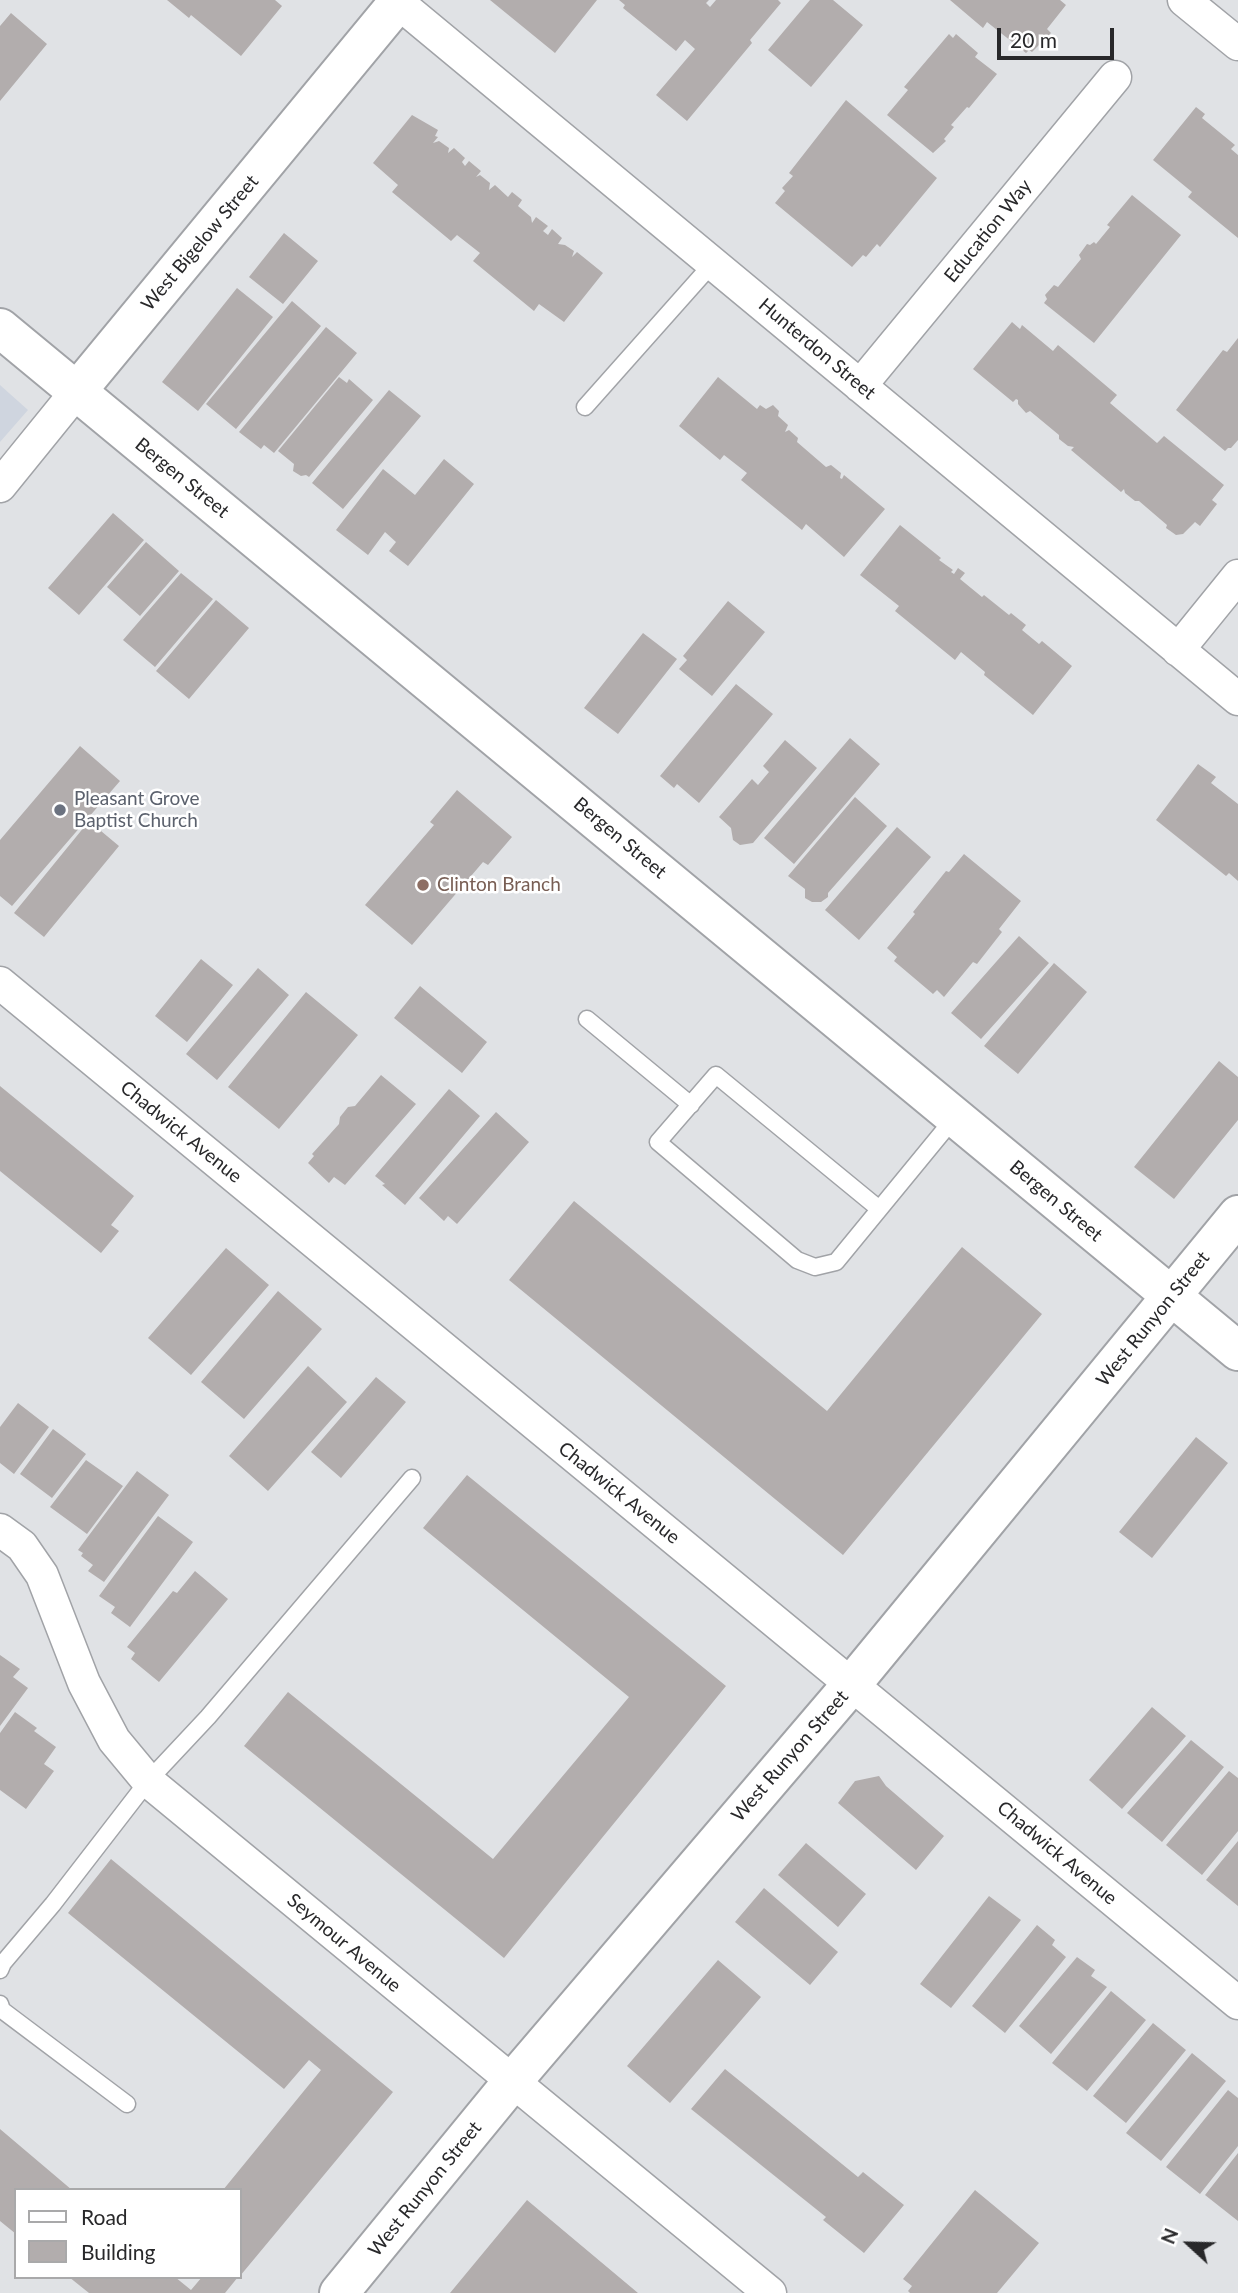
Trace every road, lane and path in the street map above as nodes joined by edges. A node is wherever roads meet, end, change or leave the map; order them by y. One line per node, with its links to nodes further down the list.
1 (1184, 0): 3 (street)
2 (398, 1): 5 (street, Hunterdon Street); 8 (street, West Bigelow Street)
3 (1238, 44)
4 (1115, 77): 7 (street, Education Way)
5 (713, 263): 7 (street, Hunterdon Street); 9 (lane)
6 (0, 328): 8 (street, Bergen Street)
7 (860, 386): 12 (street, Hunterdon Street)
8 (77, 391): 10 (street, West Bigelow Street); 17 (street, Bergen Street)
9 (585, 407)
10 (0, 486)
11 (1238, 576): 12 (street)
12 (1178, 650): 13 (street, Hunterdon Street)
13 (1238, 699)
14 (0, 983): 24 (street, Chadwick Avenue)
15 (587, 1019): 16 (lane)
16 (691, 1105): 18 (lane); 18 (lane)
17 (954, 1116): 18 (lane); 20 (street, Bergen Street)
18 (878, 1208)
19 (1238, 1215): 20 (street, West Runyon Street)
20 (1172, 1296): 21 (street, Bergen Street); 24 (street, West Runyon Street)
21 (1238, 1351)
22 (412, 1478): 25 (lane)
23 (0, 1530): 25 (street, Seymour Avenue)
24 (852, 1684): 27 (street, Chadwick Avenue); 29 (street, West Runyon Street)
25 (148, 1781): 26 (lane); 29 (street, Seymour Avenue)
26 (0, 1970)
27 (1238, 2003)
28 (0, 2004): 30 (lane)
29 (512, 2082): 31 (street, Seymour Avenue); 32 (street, West Runyon Street)
30 (127, 2104)
31 (756, 2289)
32 (339, 2293)

